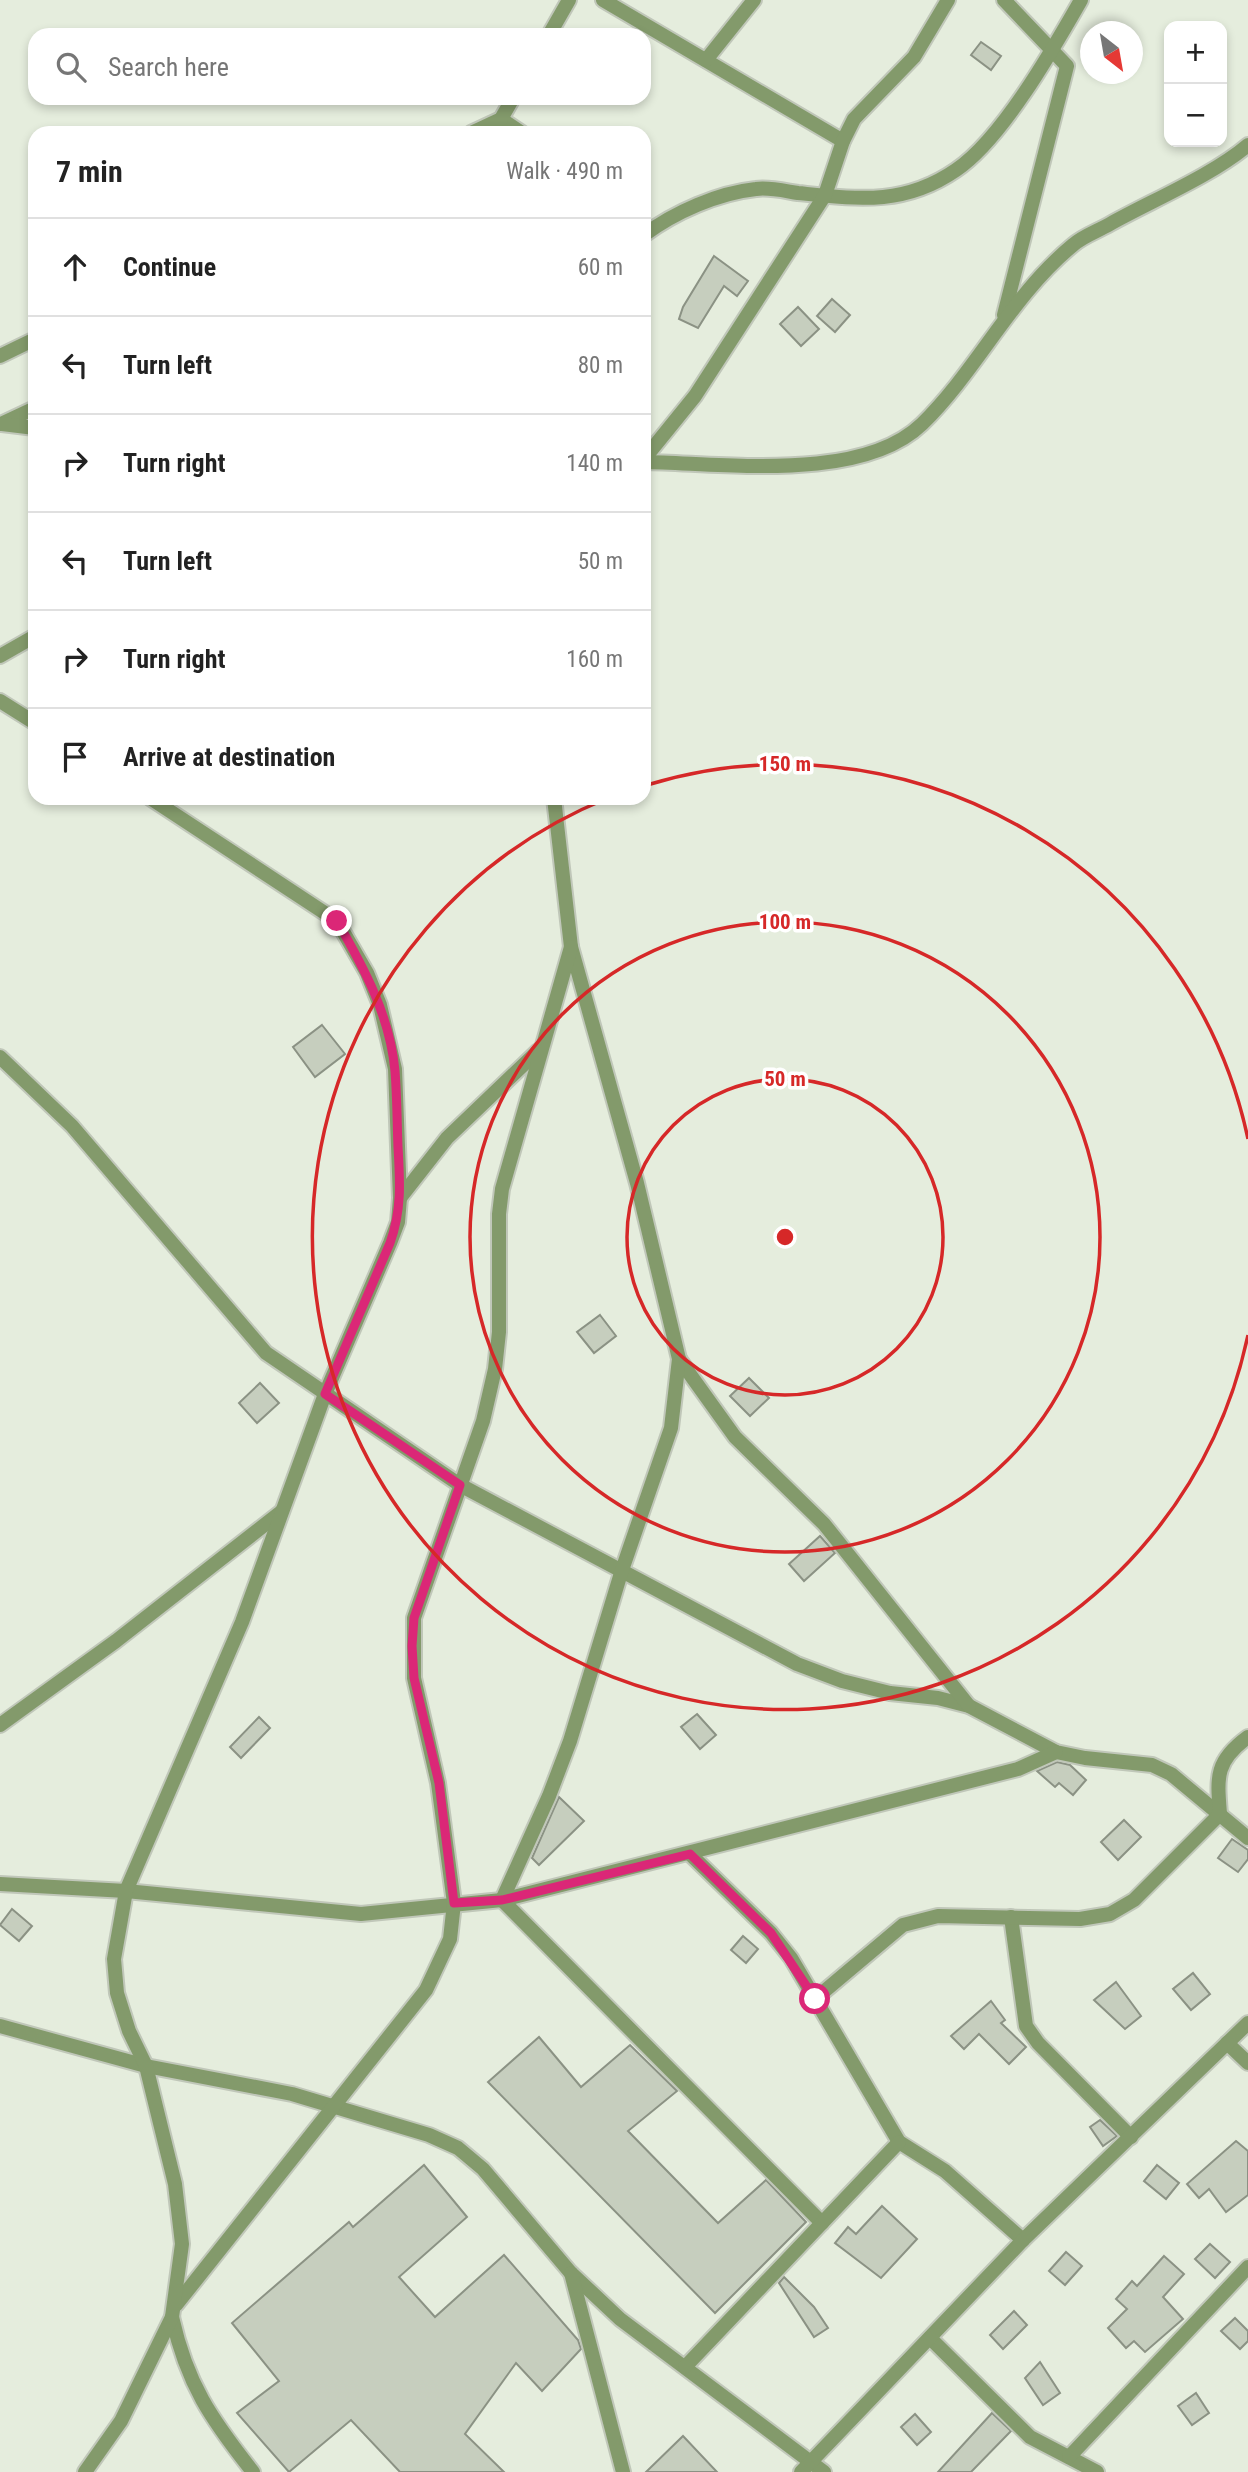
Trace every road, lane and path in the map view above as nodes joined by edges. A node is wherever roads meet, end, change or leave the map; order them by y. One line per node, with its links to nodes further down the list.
1 (569, 0): 7 (street)
2 (603, 0): 9 (street)
3 (754, 0): 9 (street)
4 (948, 0): 14 (street)
5 (1004, 0): 8 (street)
6 (1081, 0): 8 (street)
7 (553, 28)
8 (1053, 48): 16 (street); 18 (street)
9 (706, 60): 14 (street)
10 (509, 105): 11 (street)
11 (501, 119): 12 (street); 13 (street)
12 (486, 126)
13 (512, 126)
14 (843, 141): 16 (street)
15 (1248, 145): 18 (street)
16 (825, 195): 17 (street); 24 (street)
17 (651, 226)
18 (1004, 318): 25 (street)
19 (28, 342): 20 (street)
20 (0, 356)
21 (28, 411): 22 (street)
22 (0, 424): 23 (street)
23 (28, 427)
24 (651, 451)
25 (651, 460)
26 (28, 640): 27 (street)
27 (0, 656)
28 (0, 701): 29 (street)
29 (28, 719)
30 (161, 805): 35 (street)
31 (555, 805): 32 (street)
32 (571, 947): 33 (street); 36 (street)
33 (541, 1049): 35 (street); 38 (street)
34 (0, 1057): 37 (street)
35 (400, 1198): 37 (street)
36 (679, 1359): 40 (street); 41 (street)
37 (325, 1394): 38 (street); 39 (street)
38 (460, 1485): 40 (street); 51 (street)
39 (282, 1511): 42 (street); 49 (street)
40 (621, 1573): 41 (street); 50 (street)
41 (969, 1706): 44 (street)
42 (0, 1725)
43 (1248, 1737): 45 (street)
44 (1056, 1752): 45 (street); 47 (street)
45 (1220, 1814): 46 (street); 52 (street)
46 (1248, 1838)
47 (690, 1854): 50 (street); 53 (street)
48 (0, 1884): 49 (street)
49 (127, 1891): 51 (street); 58 (street)
50 (502, 1900): 51 (street); 62 (street)
51 (454, 1903): 59 (street)
52 (1011, 1917): 53 (street); 60 (street)
53 (815, 1999): 61 (street)
54 (1248, 2023): 56 (street)
55 (0, 2026): 58 (street)
56 (1227, 2043): 57 (street); 60 (street)
57 (1248, 2063)
58 (146, 2066): 59 (street); 66 (street)
59 (334, 2107): 65 (street); 66 (street)
60 (1131, 2137): 63 (street)
61 (899, 2142): 62 (street); 63 (street)
62 (822, 2223): 68 (street)
63 (1024, 2241): 67 (street)
64 (1248, 2267): 69 (street)
65 (570, 2272): 68 (street); 73 (street)
66 (174, 2311): 71 (street); 72 (street)
67 (930, 2338): 69 (street); 70 (street)
68 (685, 2367): 70 (street)
69 (1069, 2457): 76 (street)
70 (812, 2461): 74 (street); 75 (street)
71 (85, 2472)
72 (253, 2472)
73 (623, 2472)
74 (801, 2472)
75 (824, 2472)
76 (1097, 2472)

